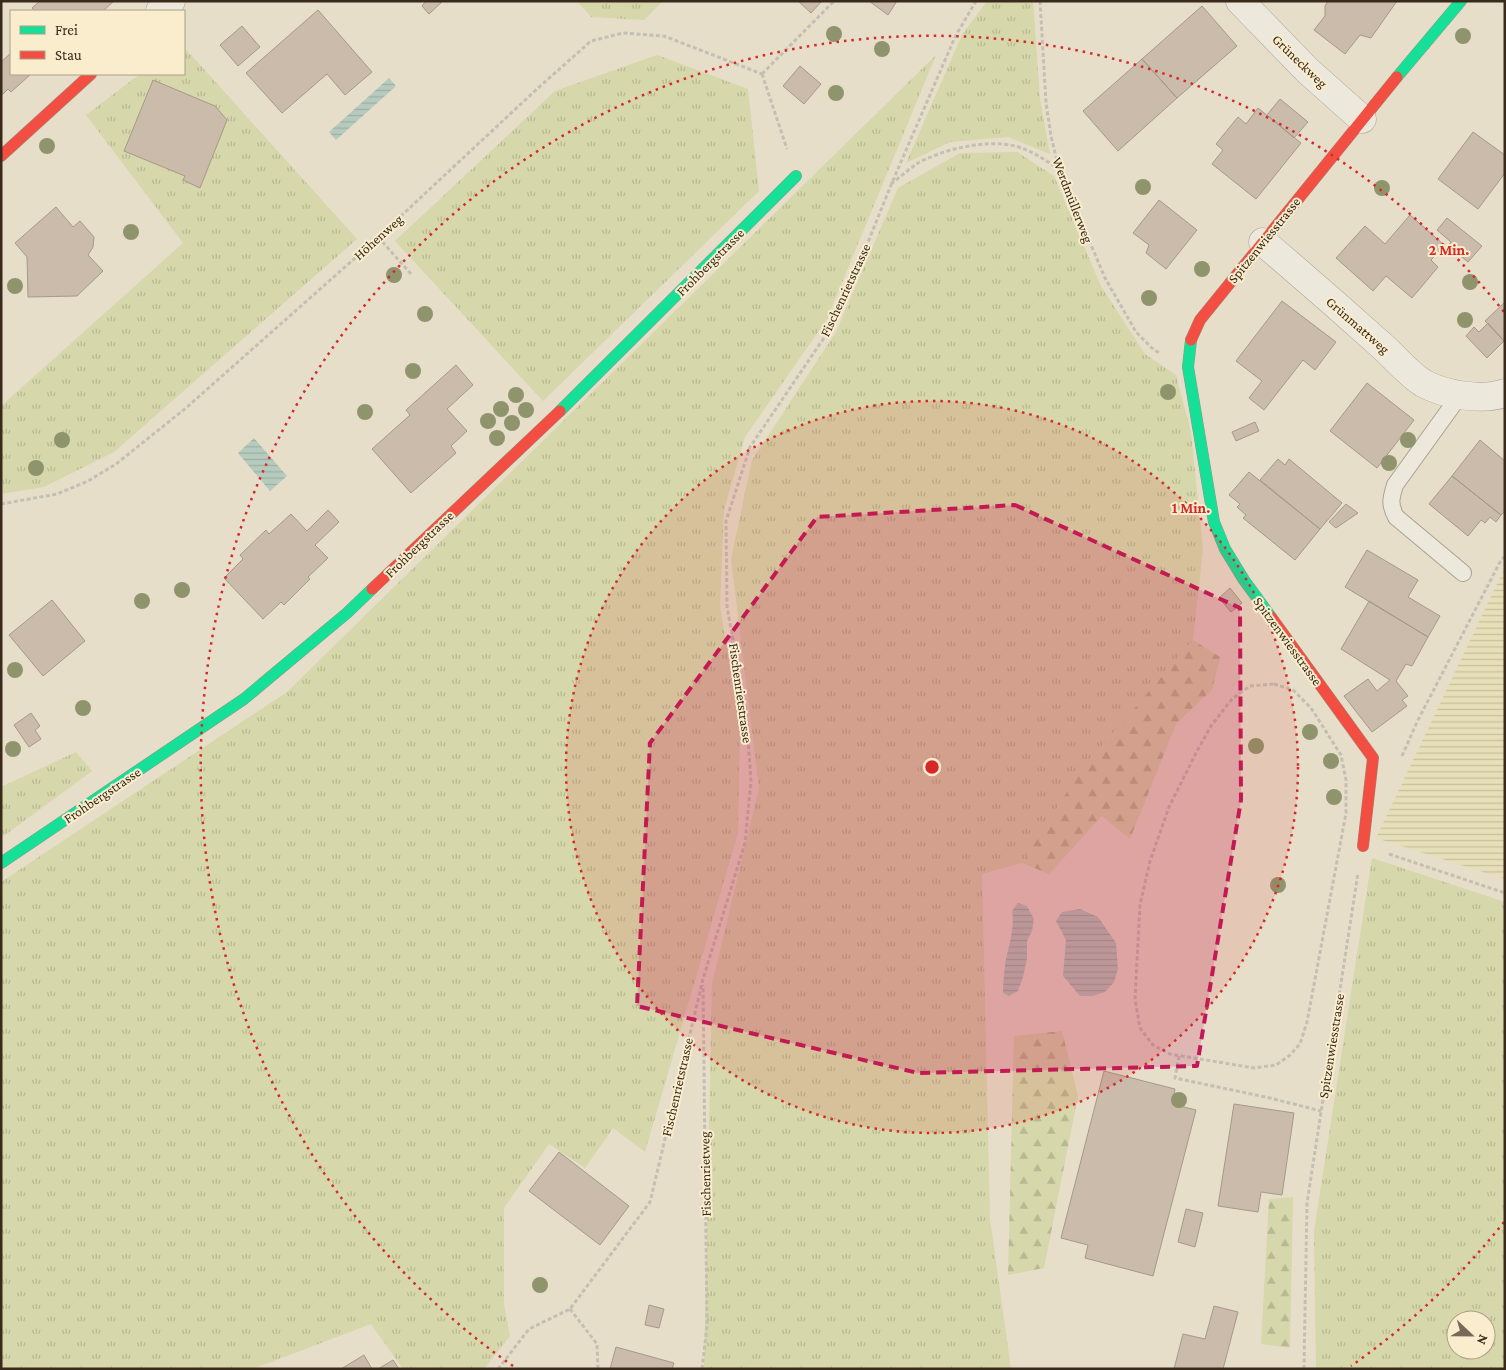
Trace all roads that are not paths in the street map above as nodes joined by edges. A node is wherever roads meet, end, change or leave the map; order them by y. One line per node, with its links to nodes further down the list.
1 (171, 1): 4 (street)
2 (1240, 1): 6 (street, Grüneckweg)
3 (1461, 1): 6 (street, Spitzenwiesstrasse)
4 (161, 10)
5 (91, 75): 7 (street)
6 (1362, 119): 9 (street, Spitzenwiesstrasse)
7 (1, 156)
8 (796, 176): 14 (street, Frohbergstrasse)
9 (1264, 242): 11 (street, Grünmattweg); 13 (street, Spitzenwiesstrasse)
10 (1505, 393): 11 (street, Grünmattweg)
11 (1460, 395): 12 (lane)
12 (1463, 573)
13 (1362, 846)
14 (1, 863)

